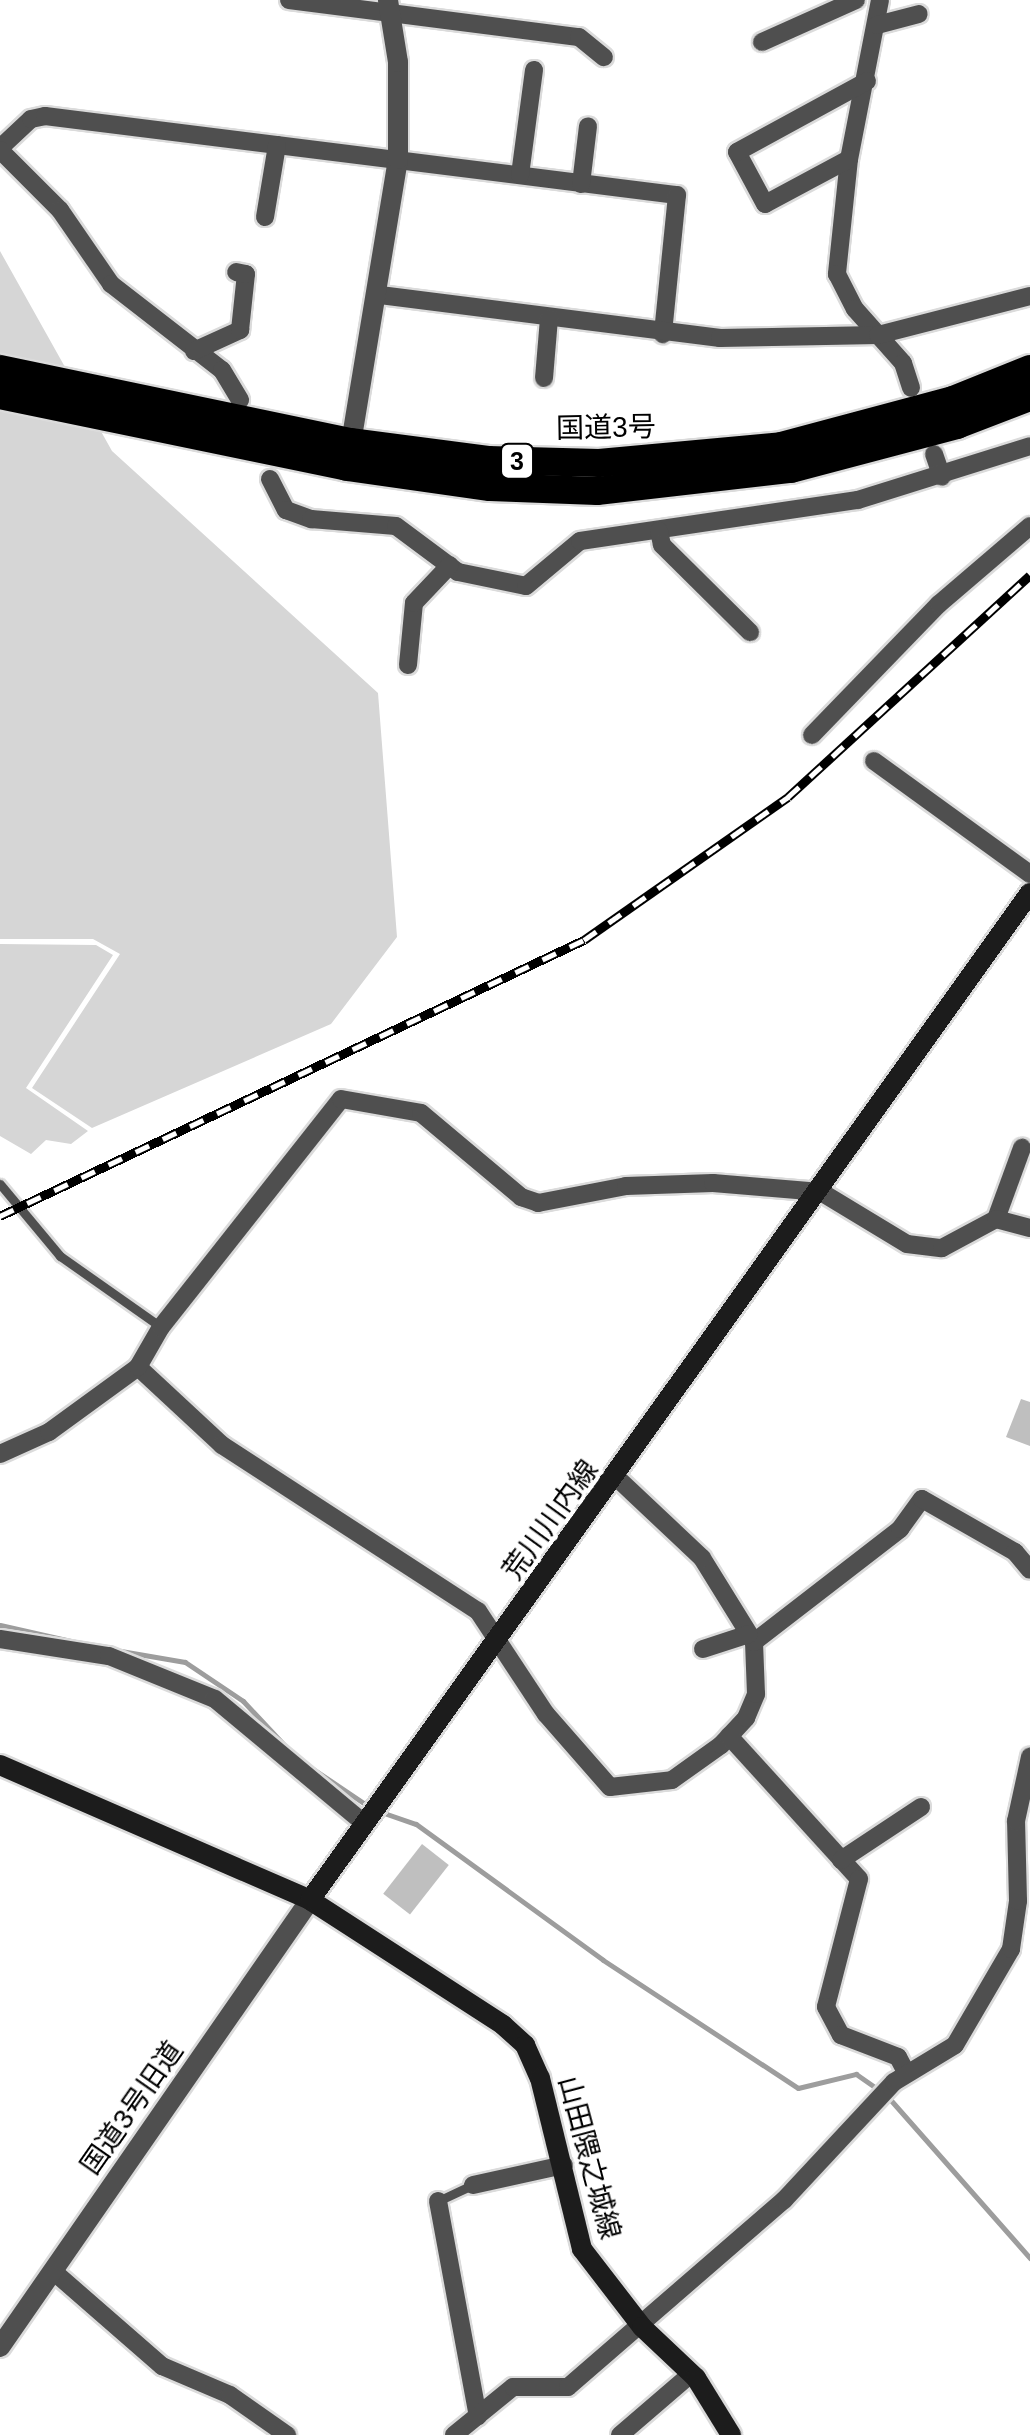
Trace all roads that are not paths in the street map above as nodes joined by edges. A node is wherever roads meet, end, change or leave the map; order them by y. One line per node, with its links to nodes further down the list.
1 (289, 0): 4 (street)
2 (856, 0): 7 (street)
3 (880, 0): 6 (street)
4 (389, 6): 8 (street); 14 (street)
5 (919, 14): 6 (street)
6 (877, 25): 10 (street)
7 (762, 42)
8 (604, 57)
9 (534, 70): 16 (street)
10 (867, 81): 15 (street); 15 (street)
11 (588, 126): 17 (street)
12 (277, 145): 13 (street); 14 (street); 18 (street)
13 (0, 149): 25 (street)
14 (398, 159): 16 (street); 20 (street)
15 (849, 159): 24 (street)
16 (520, 175): 17 (street)
17 (582, 184): 23 (street)
18 (265, 217)
19 (236, 272): 25 (street)
20 (380, 295): 22 (street); 35 (street)
21 (1030, 296): 24 (street)
22 (549, 318): 23 (street); 28 (street)
23 (663, 334): 24 (street)
24 (878, 336): 29 (street)
25 (194, 351): 32 (street)
26 (0, 369): 35 (highway, 国道3号 / 3)
27 (1030, 369): 35 (highway, 国道3号 / 3)
28 (544, 378)
29 (911, 388)
30 (0, 395): 35 (highway, 国道3号 / 3)
31 (1030, 396): 35 (highway, 国道3号 / 3)
32 (240, 400)
33 (1030, 446): 36 (street)
34 (934, 454): 36 (street)
35 (349, 455)
36 (942, 477): 39 (street)
37 (270, 479): 40 (street)
38 (1030, 526): 43 (street)
39 (659, 531): 40 (street); 41 (street)
40 (450, 564): 42 (street)
41 (750, 632)
42 (408, 664)
43 (812, 736)
44 (874, 761): 45 (street)
45 (1030, 874)
46 (1030, 893): 49 (main road, 荒川川内線)
47 (1022, 1148): 50 (street)
48 (0, 1184): 52 (lane)
49 (820, 1192): 50 (street); 52 (street); 55 (main road, 荒川川内線)
50 (996, 1220): 51 (street)
51 (1030, 1228)
52 (162, 1327): 53 (street)
53 (138, 1366): 54 (street); 59 (street)
54 (0, 1454)
55 (616, 1477): 57 (street); 59 (main road, 荒川川内線)
56 (1030, 1570): 57 (street)
57 (752, 1638): 60 (street); 61 (street)
58 (0, 1639): 65 (street)
59 (500, 1639): 61 (street); 65 (main road, 荒川川内線)
60 (704, 1649)
61 (729, 1736): 66 (street)
62 (1030, 1756): 68 (street)
63 (0, 1765): 67 (main road)
64 (921, 1807): 66 (street)
65 (372, 1815): 67 (main road, 荒川川内線)
66 (842, 1860): 68 (street)
67 (310, 1900): 69 (main road, 山田隈之城線); 72 (street, 国道3号旧道)
68 (893, 2084): 73 (street)
69 (564, 2165): 70 (street); 73 (main road, 山田隈之城線)
70 (473, 2185): 71 (lane)
71 (438, 2201): 76 (street)
72 (53, 2271): 74 (street, 国道3号旧道); 79 (street)
73 (642, 2326): 75 (main road, 山田隈之城線); 76 (street)
74 (0, 2347)
75 (692, 2374): 77 (main road, 山田隈之城線); 78 (street)
76 (478, 2416): 80 (street)
77 (728, 2433)
78 (624, 2434)
79 (287, 2435)
80 (454, 2435)

